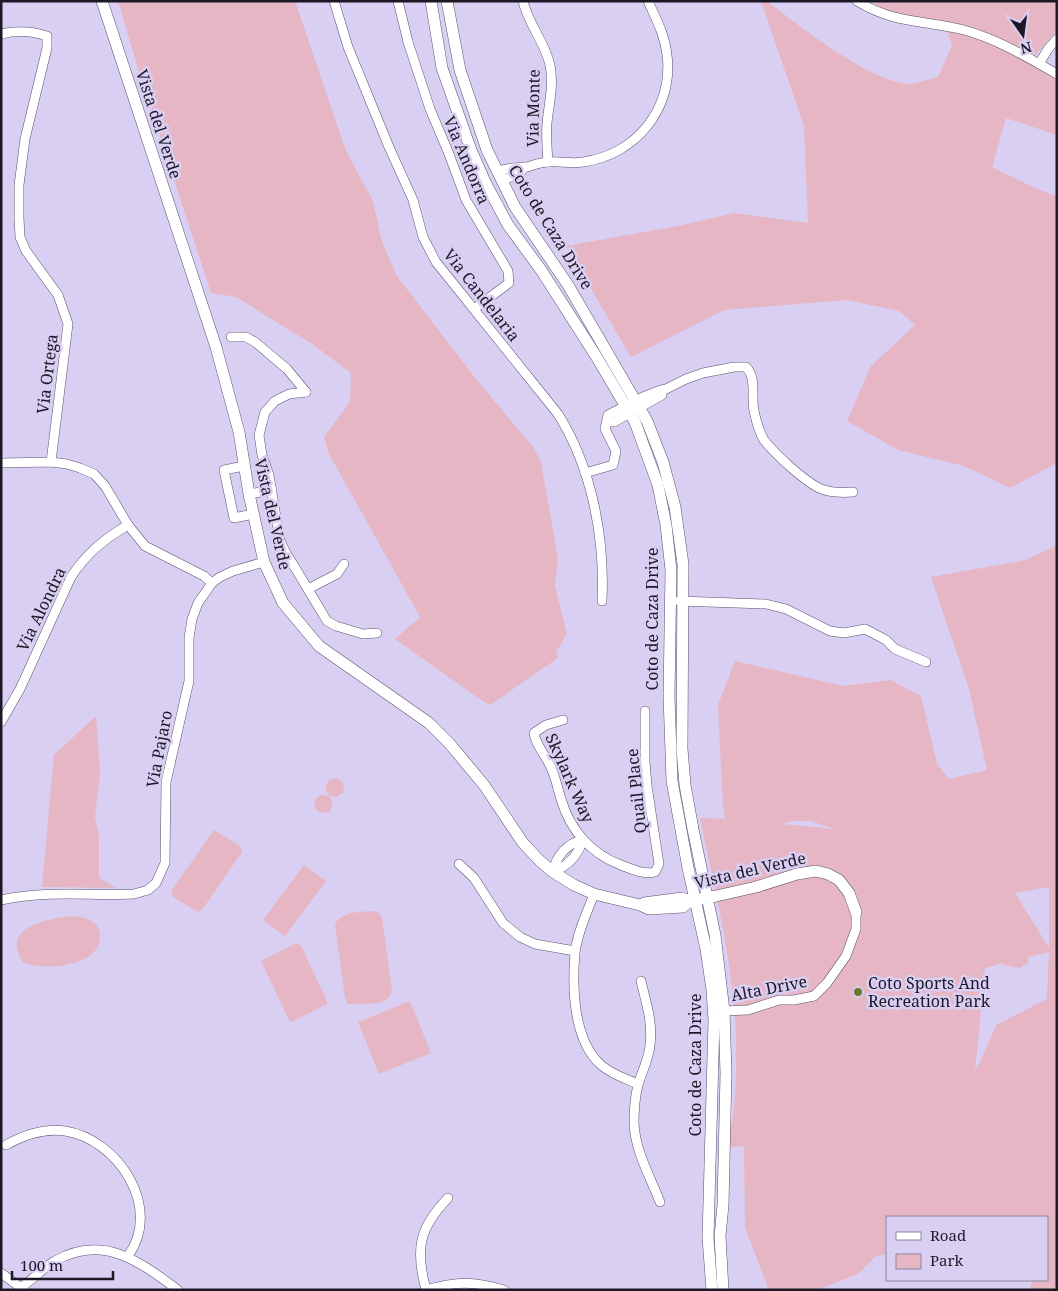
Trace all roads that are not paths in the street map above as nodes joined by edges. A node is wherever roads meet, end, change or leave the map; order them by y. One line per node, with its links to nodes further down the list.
1 (102, 1): 20 (main road, Vista del Verde)
2 (334, 1): 15 (street, Via Candelaria)
3 (398, 1): 15 (street, Via Andorra)
4 (431, 1): 17 (main road, Coto de Caza Drive)
5 (447, 1): 14 (main road, Coto de Caza Drive)
6 (523, 1): 13 (street, Via Monte)
7 (648, 1): 13 (street)
8 (857, 1): 11 (street)
9 (1, 34): 18 (street, Via Ortega)
10 (1057, 39): 11 (street)
11 (1039, 64): 12 (street)
12 (1057, 74)
13 (548, 162): 14 (street)
14 (499, 176): 17 (main road, Coto de Caza Drive)
15 (474, 309): 21 (street, Via Candelaria)
16 (231, 336): 22 (street)
17 (632, 406): 21 (street); 23 (street); 31 (main road, Coto de Caza Drive); 33 (main road, Coto de Caza Drive)
18 (51, 462): 19 (street); 26 (street)
19 (1, 463)
20 (244, 466): 24 (main road, Vista del Verde); 25 (street)
21 (585, 473): 32 (street, Via Candelaria)
22 (272, 490): 24 (street); 30 (street)
23 (853, 492)
24 (249, 494): 25 (main road, Vista del Verde)
25 (253, 514): 27 (main road, Vista del Verde)
26 (128, 525): 29 (street); 38 (street, Via Alondra)
27 (264, 562): 29 (street, Via Pajaro); 42 (main road, Vista del Verde)
28 (344, 564): 30 (street)
29 (212, 583): 45 (street, Via Pajaro)
30 (308, 589): 34 (street)
31 (671, 600): 33 (street); 44 (main road, Coto de Caza Drive)
32 (602, 601)
33 (684, 601): 35 (street); 44 (main road, Coto de Caza Drive)
34 (377, 633)
35 (926, 662)
36 (645, 711): 41 (street, Quail Place)
37 (563, 720): 39 (street, Skylark Way)
38 (1, 722)
39 (583, 840): 41 (street, Skylark Way); 42 (street)
40 (459, 864): 47 (street)
41 (658, 868)
42 (553, 872): 43 (main road, Vista del Verde)
43 (594, 894): 44 (main road, Vista del Verde); 47 (street)
44 (697, 899): 46 (main road, Vista del Verde); 49 (main road, Coto de Caza Drive); 60 (main road, Coto de Caza Drive)
45 (1, 900)
46 (856, 912): 49 (street, Alta Drive)
47 (575, 951): 50 (street)
48 (641, 981): 50 (street)
49 (724, 1011): 61 (main road, Coto de Caza Drive)
50 (638, 1084): 53 (street)
51 (6, 1144): 54 (street)
52 (448, 1198): 58 (street)
53 (660, 1202)
54 (128, 1256): 56 (street); 57 (street)
55 (1, 1273): 56 (street)
56 (22, 1288)
57 (178, 1290)
58 (426, 1290): 59 (street)
59 (504, 1290)
60 (712, 1290)
61 (724, 1290)

